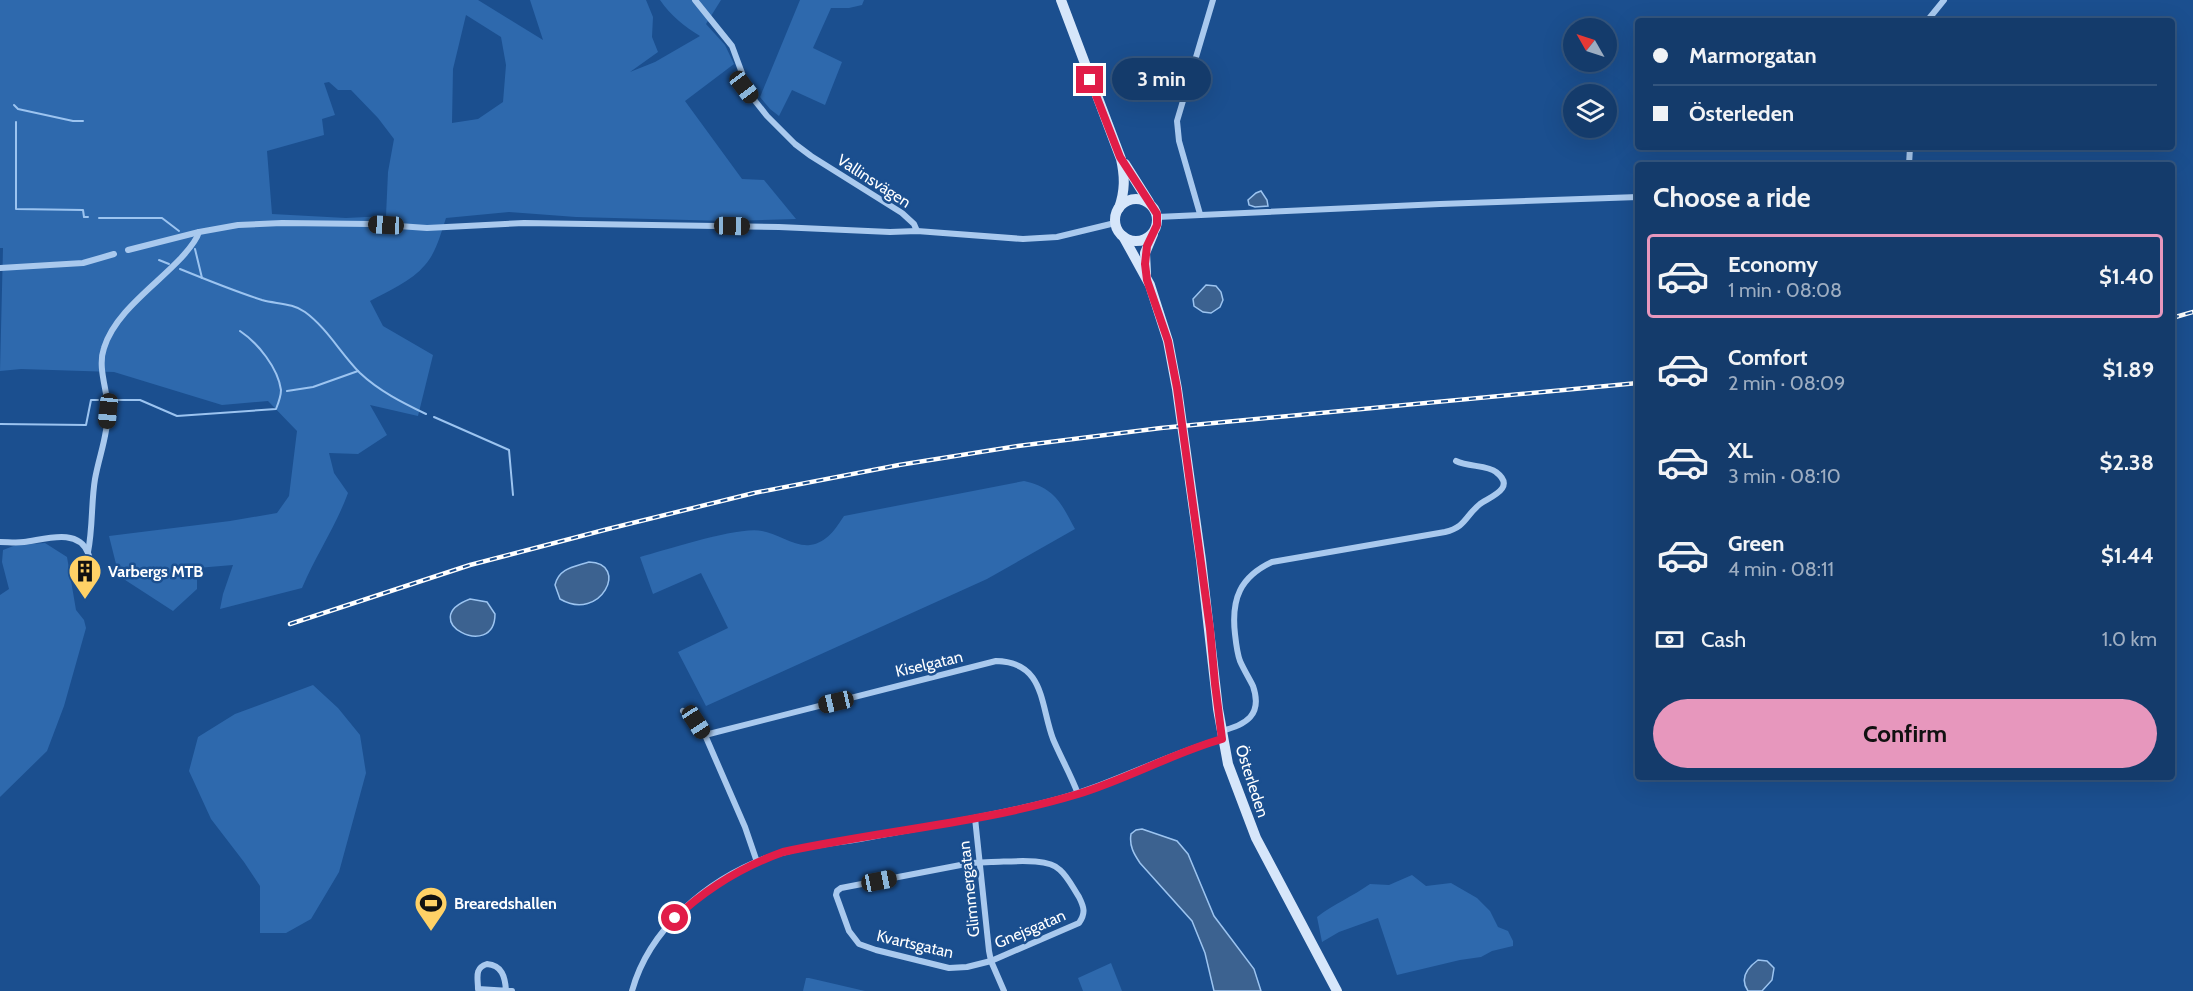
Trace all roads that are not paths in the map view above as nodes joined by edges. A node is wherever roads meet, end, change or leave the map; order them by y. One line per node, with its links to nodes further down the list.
1 (695, 0): 13 (street, Vallinsvägen)
2 (1061, 0): 6 (main road)
3 (1213, 0): 10 (street)
4 (1944, 0): 5 (street)
5 (1929, 18)
6 (1120, 157): 8 (main road); 9 (main road)
7 (1635, 196): 10 (street)
8 (1152, 205): 9 (main road); 11 (main road)
9 (1119, 208): 12 (main road)
10 (1200, 214): 11 (street)
11 (1157, 217): 15 (main road, Österleden)
12 (1115, 223): 13 (street, Vallinsvägen); 16 (main road, Österleden)
13 (917, 231): 14 (street)
14 (199, 232): 17 (street); 23 (street)
15 (1153, 233): 16 (main road); 20 (main road, Österleden)
16 (1123, 236): 20 (main road, Österleden)
17 (128, 250)
18 (114, 254): 19 (street)
19 (0, 268)
20 (1147, 280): 27 (main road, Österleden)
21 (1456, 461): 27 (street)
22 (0, 542): 23 (street)
23 (88, 552): 24 (street)
24 (92, 576)
25 (683, 711): 26 (street)
26 (705, 735): 28 (street, Kiselgatan); 30 (street)
27 (1222, 735): 28 (street); 36 (main road, Österleden)
28 (1078, 794): 29 (street)
29 (975, 818): 30 (street); 31 (street, Glimmergatan)
30 (758, 862): 34 (street)
31 (980, 862): 32 (street, Glimmergatan); 32 (street, Gnejsgatan); 32 (street, Kvartsgatan)
32 (991, 961): 35 (street, Glimmergatan)
33 (509, 991): 33 (street)
34 (632, 991)
35 (1004, 991)
36 (1336, 991)

